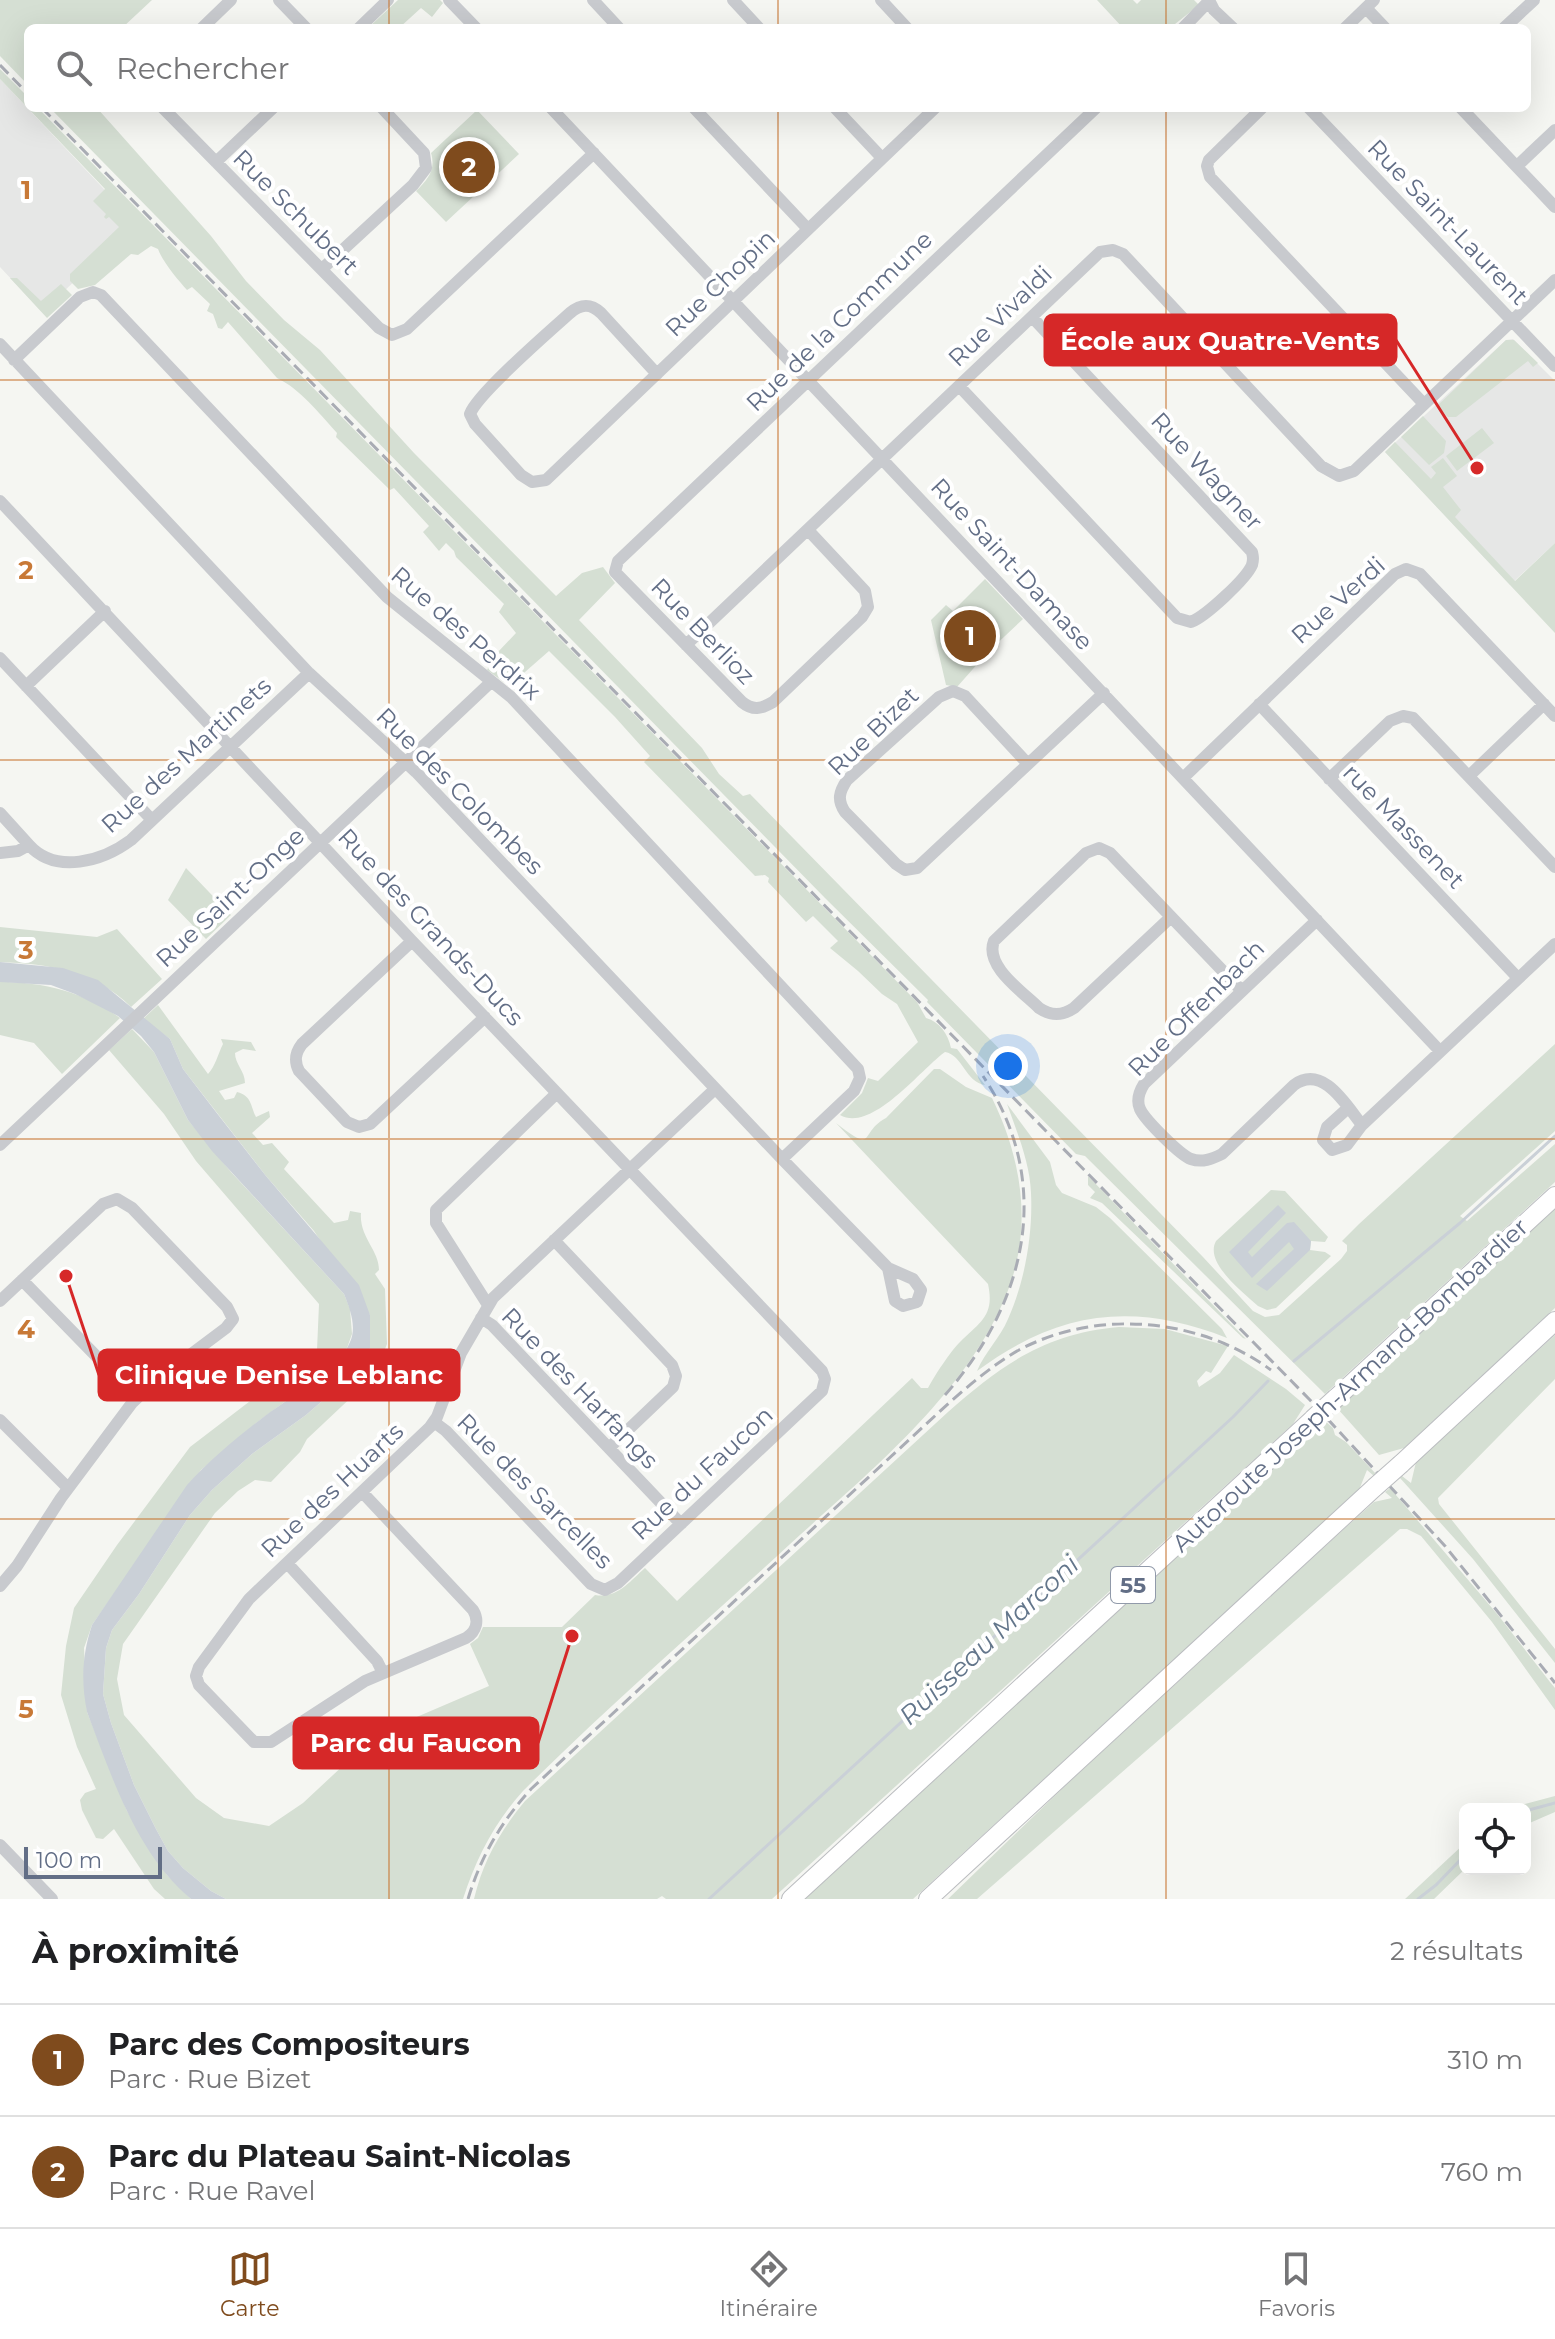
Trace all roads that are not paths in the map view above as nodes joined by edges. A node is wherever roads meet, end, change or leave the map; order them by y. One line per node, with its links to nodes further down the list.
1 (231, 0): 11 (street)
2 (279, 0): 12 (street)
3 (388, 0): 13 (street)
4 (449, 0): 14 (street)
5 (593, 0): 15 (street)
6 (733, 0): 16 (street)
7 (881, 0): 17 (street)
8 (1210, 0): 18 (street); 19 (street)
9 (1534, 0): 22 (street)
10 (1370, 4): 20 (street); 21 (street)
11 (206, 24)
12 (302, 24)
13 (363, 24)
14 (472, 24)
15 (615, 24)
16 (755, 24)
17 (903, 24)
18 (1187, 24)
19 (1229, 24)
20 (1349, 24)
21 (1382, 24)
22 (1508, 24)
23 (167, 112): 37 (street, Rue Schubert)
24 (269, 112): 37 (street)
25 (386, 112): 41 (street)
26 (555, 112): 35 (street, Rue Saint-Damase)
27 (698, 112): 40 (street)
28 (839, 112): 36 (street)
29 (931, 112): 36 (street, Rue Chopin)
30 (1092, 112): 50 (street, Rue de la Commune)
31 (1258, 112): 52 (street)
32 (1313, 112): 45 (street, Rue Saint-Laurent)
33 (1465, 112): 38 (street)
34 (1555, 130): 38 (street)
35 (594, 153): 41 (street, Rue Schubert); 43 (street, Rue Saint-Damase)
36 (882, 158): 40 (street, Rue Chopin)
37 (216, 162): 41 (street, Rue Schubert)
38 (1517, 166): 39 (street)
39 (1555, 207)
40 (808, 229): 43 (street, Rue Chopin)
41 (322, 269)
42 (1555, 280): 45 (street)
43 (733, 300): 49 (street, Rue Chopin); 50 (street, Rue Saint-Damase)
44 (1032, 317): 51 (street, Rue Vivaldi); 51 (street, Rue Wagner); 52 (street, Rue Vivaldi)
45 (1513, 321): 48 (street, Rue Saint-Laurent); 52 (street)
46 (0, 344): 47 (street, Rue des Colombes)
47 (14, 360): 60 (street, Rue des Colombes); 61 (street, Rue des Perdrix)
48 (1555, 366)
49 (657, 374): 49 (street, Rue Chopin)
50 (808, 381): 53 (street, Rue Saint-Damase); 56 (street, Rue de la Commune)
51 (959, 386): 53 (street, Rue Vivaldi)
52 (1424, 404)
53 (882, 458): 55 (street, Rue Vivaldi); 63 (street, Rue Saint-Damase)
54 (0, 501): 57 (street, Rue des Grands-Ducs)
55 (808, 530): 58 (street, Rue Vivaldi); 58 (street, Rue Berlioz)
56 (614, 567): 58 (street, Rue Berlioz)
57 (105, 611): 62 (street); 67 (street, Rue des Grands-Ducs)
58 (686, 645)
59 (0, 658): 62 (street)
60 (309, 673): 67 (street, Rue des Martinets); 68 (street, Rue des Colombes)
61 (491, 682): 68 (street, Rue Saint-Onge); 92 (street, Rue des Perdrix)
62 (26, 686): 74 (street)
63 (1104, 693): 69 (street, Rue Bizet); 71 (street, Rue Saint-Damase)
64 (1259, 704): 65 (street, Rue Verdi); 71 (street, Rue Verdi); 72 (street, rue Massenet)
65 (1544, 704): 66 (street, Rue Verdi); 70 (street)
66 (1555, 716)
67 (231, 745): 74 (street, Rue des Martinets); 75 (street, Rue des Grands-Ducs)
68 (407, 763): 75 (street, Rue Saint-Onge); 87 (street, Rue des Colombes)
69 (1028, 764): 69 (street, Rue Bizet)
70 (1469, 776): 72 (street); 78 (street)
71 (1183, 778): 80 (street, Rue Saint-Damase)
72 (1329, 779): 83 (street, rue Massenet)
73 (0, 813): 76 (street)
74 (152, 820): 76 (street, Rue des Martinets)
75 (321, 842): 81 (street, Rue des Grands-Ducs); 91 (street, Rue Saint-Onge)
76 (29, 845): 77 (street)
77 (0, 853)
78 (1555, 867)
79 (1171, 917): 79 (street); 84 (street)
80 (1317, 920): 84 (street, Rue Offenbach); 86 (street, Rue Saint-Damase)
81 (412, 941): 85 (street, Rue des Grands-Ducs); 85 (street)
82 (1555, 944): 83 (street)
83 (1518, 978): 86 (street)
84 (1242, 991): 89 (street, Rue Offenbach)
85 (485, 1017): 88 (street, Rue des Grands-Ducs)
86 (1439, 1050): 90 (street)
87 (715, 1089): 92 (street, Rue des Colombes); 93 (street, Rue des Huarts)
88 (557, 1093): 93 (street, Rue des Grands-Ducs); 99 (street, Rue des Harfangs)
89 (1348, 1108): 90 (street, Rue Offenbach); 90 (street)
90 (1362, 1125)
91 (0, 1145)
92 (782, 1159): 96 (street, Rue des Colombes)
93 (629, 1169): 95 (street, Rue des Huarts); 102 (street, Rue des Grands-Ducs)
94 (1555, 1196): 116 (highway, Autoroute Joseph-Armand-Bombardier / 55, bridge)
95 (554, 1240): 99 (street, Rue des Huarts); 106 (street)
96 (888, 1268)
97 (22, 1280): 98 (street); 103 (street); 103 (street)
98 (0, 1301)
99 (488, 1305): 100 (street, Rue des Huarts)
100 (481, 1318): 104 (street, Rue des Huarts); 106 (street, Rue des Harfangs)
101 (1555, 1321): 117 (highway, bridge)
102 (825, 1384): 109 (street, Rue du Faucon)
103 (137, 1398): 107 (street)
104 (434, 1422): 108 (street, Rue des Huarts); 112 (street, Rue des Sarcelles)
105 (3, 1430): 107 (street)
106 (609, 1448): 109 (street, Rue des Harfangs)
107 (68, 1488): 111 (street)
108 (362, 1492): 110 (street, Rue des Huarts); 113 (street)
109 (681, 1524): 112 (street, Rue du Faucon)
110 (287, 1563): 113 (street); 113 (street, Rue des Huarts)
111 (0, 1586)
112 (605, 1590)
113 (383, 1673)
114 (0, 1845): 115 (street)
115 (52, 1899)
116 (791, 1899)
117 (928, 1899)

